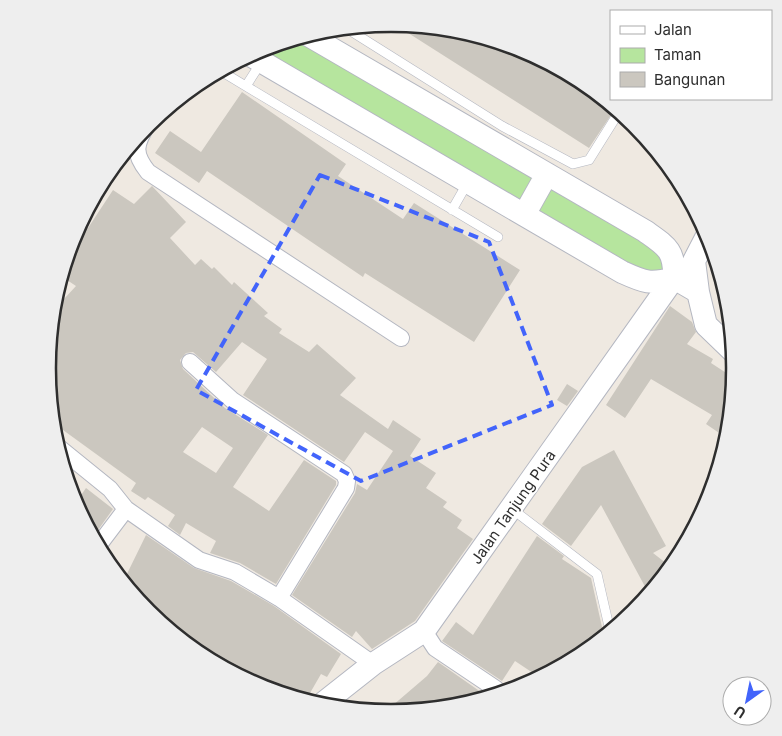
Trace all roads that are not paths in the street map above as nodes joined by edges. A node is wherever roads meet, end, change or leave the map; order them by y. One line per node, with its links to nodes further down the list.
1 (355, 34): 8 (lane)
2 (319, 41): 8 (street)
3 (259, 60): 11 (street)
4 (255, 62): 6 (lane)
5 (227, 75): 6 (lane)
6 (246, 86): 12 (lane)
7 (614, 120): 8 (lane)
8 (498, 134): 10 (street)
9 (137, 149): 18 (street)
10 (547, 174): 13 (street); 16 (street)
11 (468, 182): 12 (lane); 13 (street)
12 (452, 210): 14 (lane)
13 (524, 215): 16 (street)
14 (498, 237)
15 (703, 244): 17 (street)
16 (674, 278): 17 (street); 23 (street, Jalan Tanjung Pura)
17 (698, 292): 19 (street)
18 (401, 338)
19 (726, 344)
20 (190, 362): 25 (street)
21 (67, 455): 22 (street)
22 (126, 509): 24 (street); 25 (street)
23 (512, 509): 26 (lane); 27 (street, Jalan Tanjung Pura)
24 (103, 540)
25 (279, 598): 28 (street)
26 (608, 623)
27 (424, 631): 28 (street, Jalan Tanjung Pura); 29 (street)
28 (373, 664): 30 (street, Jalan Tanjung Pura)
29 (494, 687)
30 (330, 698)

